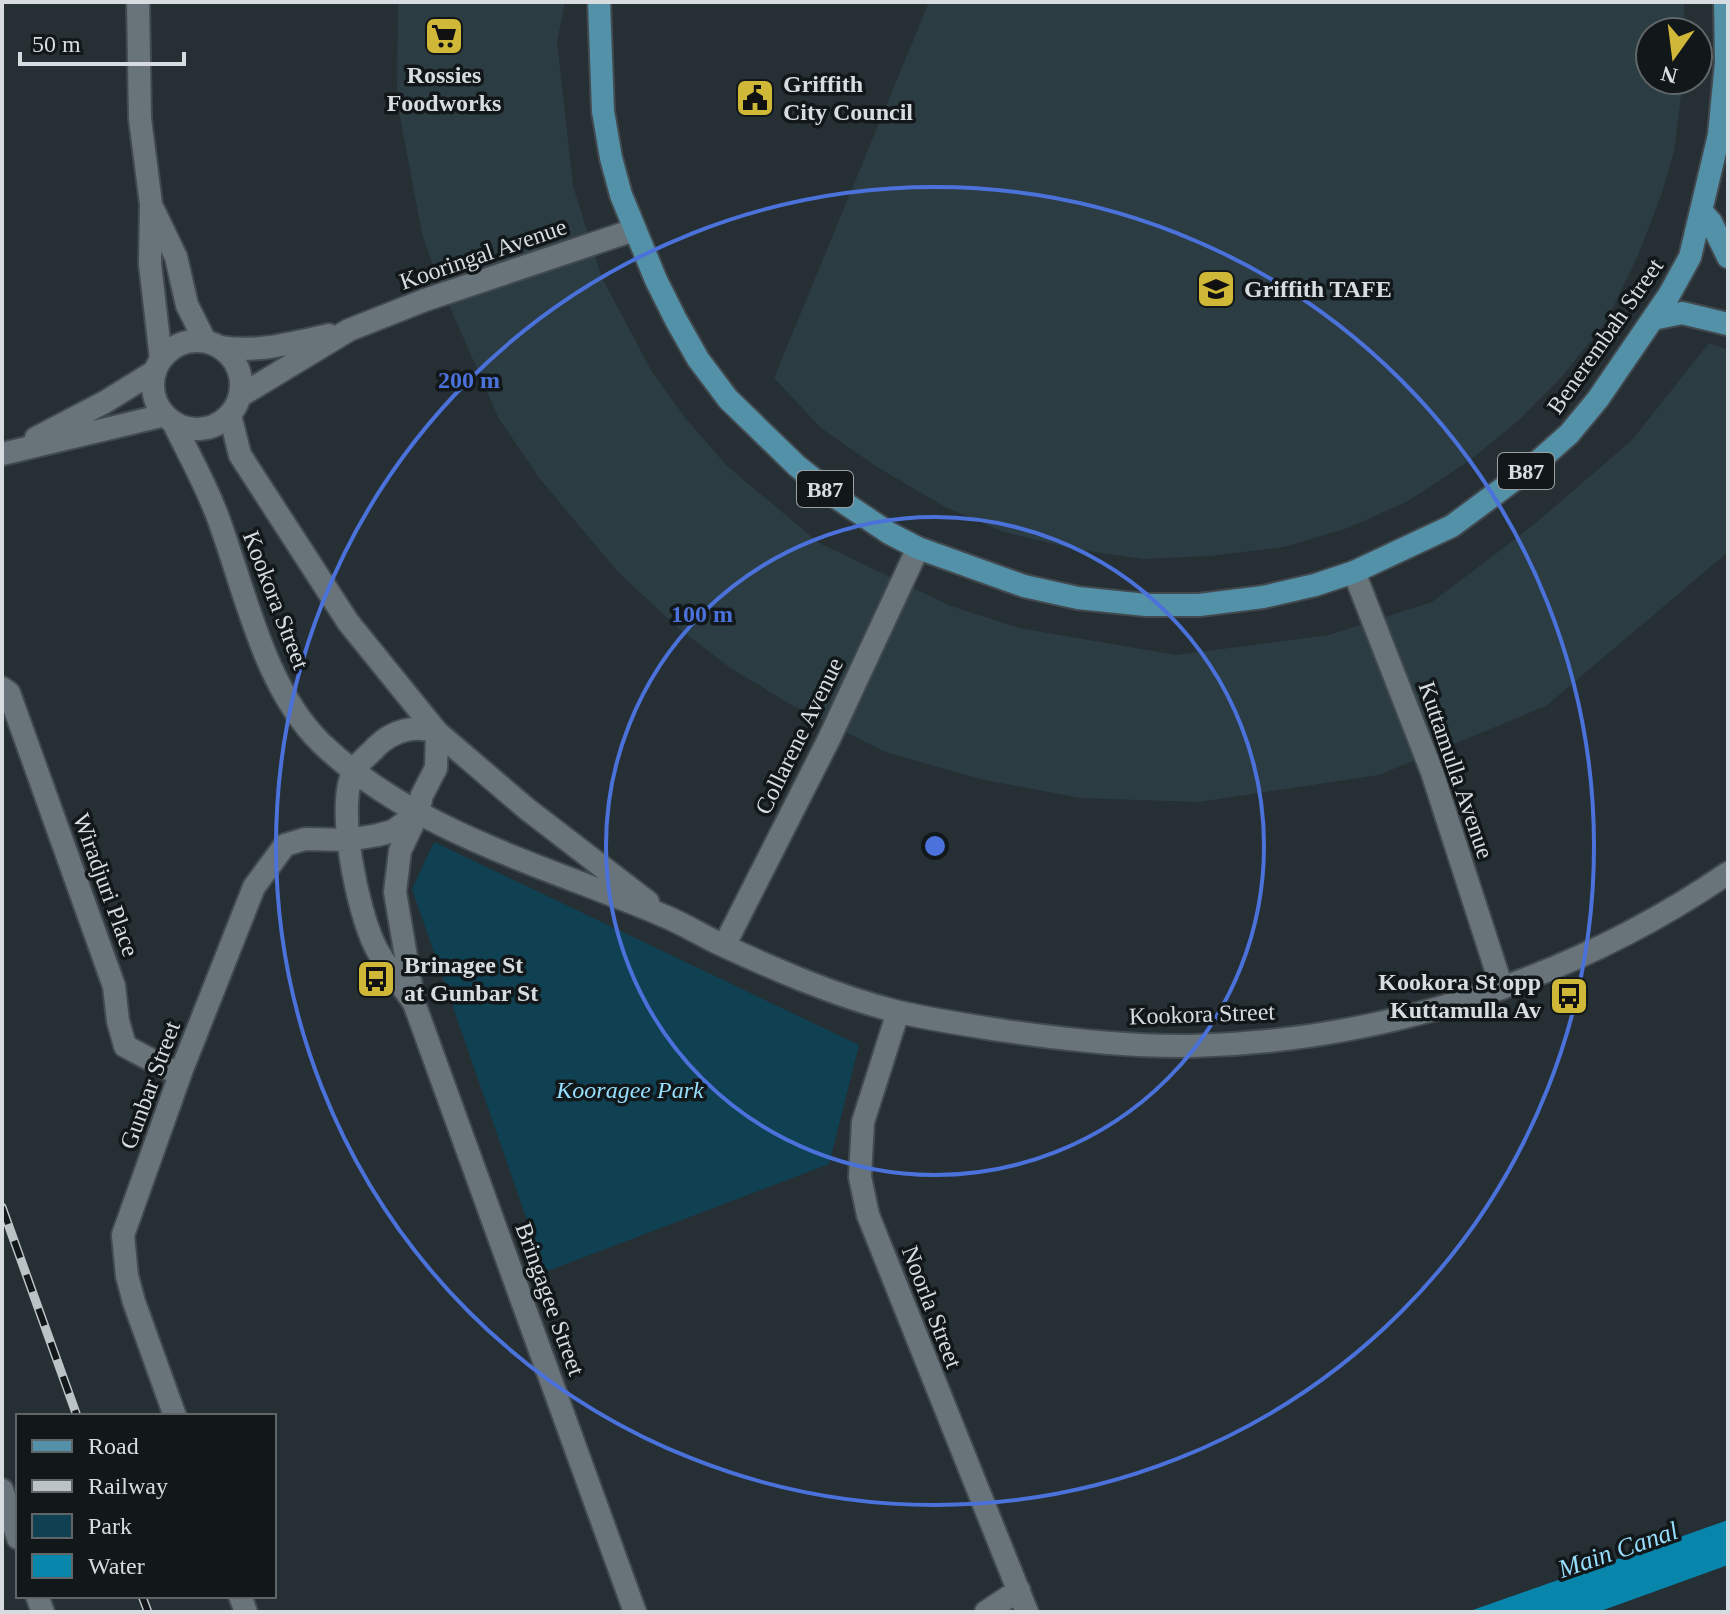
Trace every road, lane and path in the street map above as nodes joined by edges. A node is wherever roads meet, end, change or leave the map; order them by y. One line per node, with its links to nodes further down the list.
1 (138, 2): 4 (street)
2 (599, 2): 6 (main road, Benerembah Street / B87)
3 (1725, 2): 5 (main road, Benerembah Street / B87)
4 (151, 204): 11 (street); 12 (street)
5 (1701, 211): 7 (main road); 8 (main road, Benerembah Street / B87)
6 (634, 230): 10 (street, Kooringal Avenue); 16 (main road, Benerembah Street / B87)
7 (1728, 257)
8 (1653, 319): 9 (main road); 17 (main road, Benerembah Street / B87)
9 (1728, 324)
10 (349, 330): 11 (street, Kooringal Avenue); 13 (street, Kooringal Avenue)
11 (213, 344): 12 (street); 13 (street)
12 (158, 365): 14 (street); 15 (street)
13 (235, 405): 14 (street); 19 (street, Kookora Street)
14 (169, 419): 15 (street); 20 (street, Kookora Street)
15 (10, 451)
16 (918, 548): 17 (main road, Benerembah Street / B87); 25 (street, Collarene Avenue)
17 (1354, 572): 26 (street, Kuttamulla Avenue)
18 (2, 688): 29 (street, Wiradjuri Place)
19 (437, 732): 20 (street); 21 (street, Bringagee Street); 24 (street, Kookora Street)
20 (354, 771): 21 (street, Kookora Street); 22 (street, Bringagee Street)
21 (418, 813): 22 (street); 24 (street, Kookora Street); 27 (street, Bringagee Street)
22 (349, 840): 27 (street, Bringagee Street); 29 (street, Gunbar Street)
23 (1728, 873): 26 (street, Kookora Street)
24 (664, 916): 25 (street, Kookora Street)
25 (724, 946): 28 (street, Kookora Street)
26 (1502, 988): 28 (street, Kookora Street)
27 (414, 1003): 34 (street, Bringagee Street)
28 (898, 1012): 33 (street, Noorla Street)
29 (181, 1072): 30 (street, Gunbar Street)
30 (174, 1414)
31 (2, 1490): 32 (street)
32 (16, 1532)
33 (1019, 1590): 35 (street); 36 (street, Noorla Street)
34 (635, 1612)
35 (986, 1612)
36 (1027, 1612)

